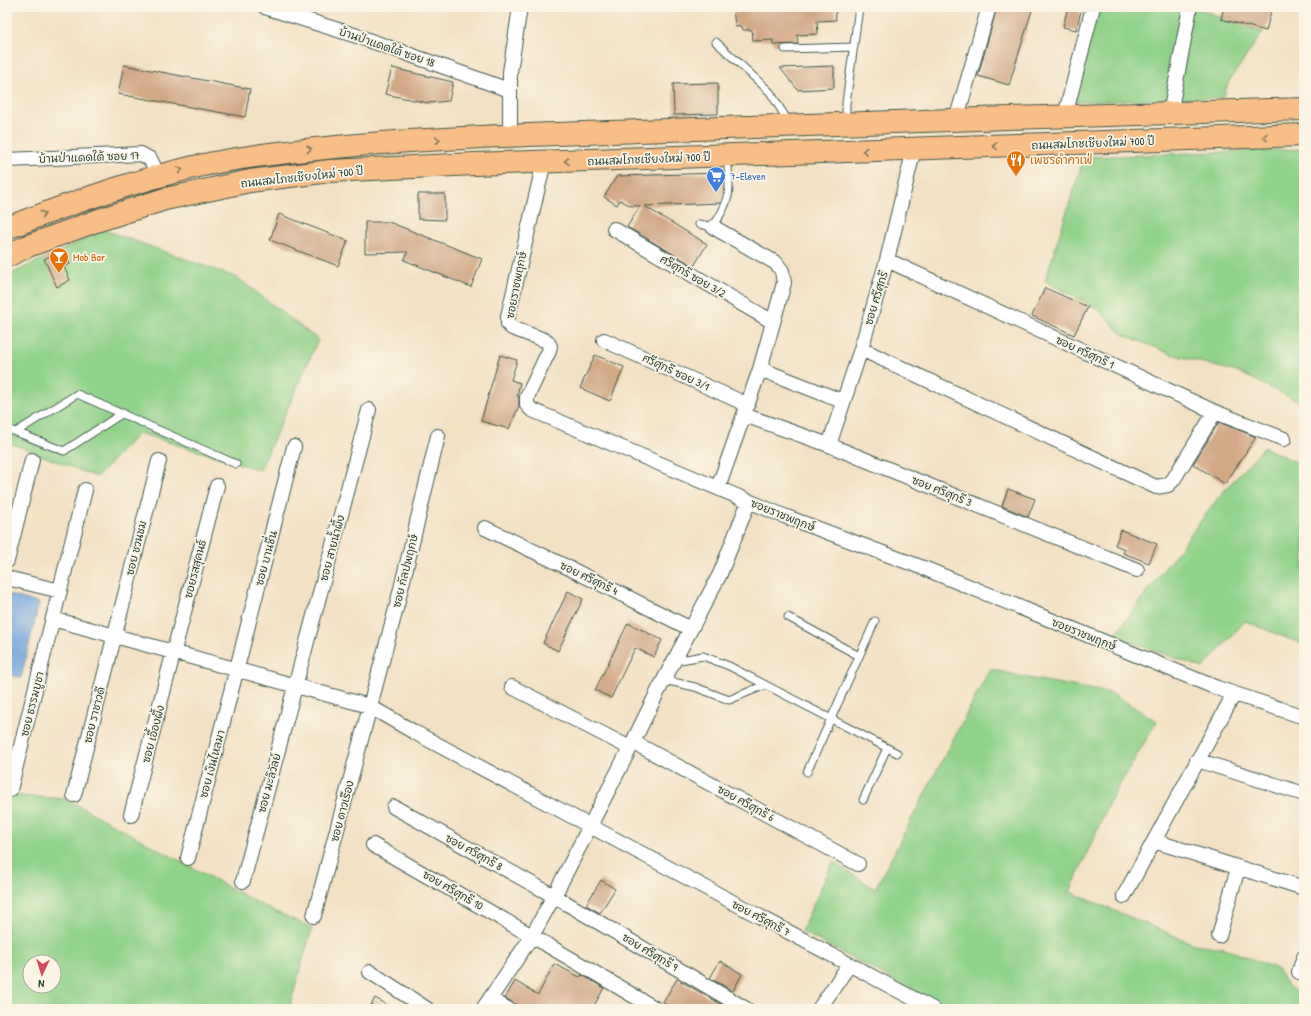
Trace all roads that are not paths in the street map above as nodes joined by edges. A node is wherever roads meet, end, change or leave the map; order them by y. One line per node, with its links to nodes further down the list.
1 (265, 7): 10 (street, บ้านป่าแดดใต้ ซอย 18)
2 (520, 7): 10 (street)
3 (859, 7): 8 (lane)
4 (990, 7): 14 (street)
5 (1093, 7): 13 (street)
6 (1190, 7): 12 (street)
7 (716, 42): 16 (lane)
8 (854, 47): 9 (lane); 15 (lane)
9 (785, 50)
10 (509, 90): 18 (street)
11 (1304, 109): 12 (main road)
12 (1170, 114): 13 (main road)
13 (1065, 116): 14 (main road)
14 (956, 120): 15 (main road)
15 (846, 123): 16 (main road)
16 (790, 125): 18 (main road)
17 (1304, 135): 19 (main road, ถนนสมโภชเชียงใหม่ 700 ปี, one-way to 19)
18 (510, 136): 23 (main road, one-way to 18)
19 (914, 149): 20 (main road, ถนนสมโภชเชียงใหม่ 700 ปี, one-way to 20); 28 (street, ซอย ศรีศุกรี)
20 (728, 156): 22 (main road, ถนนสมโภชเชียงใหม่ 700 ปี, one-way to 22); 24 (lane)
21 (7, 160): 23 (street, บ้านป่าแดดใต้ ซอย 17)
22 (544, 162): 27 (main road, ถนนสมโภชเชียงใหม่ 700 ปี); 48 (street, ซอยราชพฤกษ์)
23 (159, 176): 25 (main road, one-way to 23)
24 (706, 225): 29 (street)
25 (7, 228)
26 (614, 229): 29 (street, ศรีศุกรี ซอย 3/2)
27 (7, 256)
28 (888, 260): 31 (street, ซอย ศรีศุกรี); 36 (street, ซอย ศรีศุกรี 1)
29 (773, 322): 32 (street)
30 (604, 340): 35 (street, ศรีศุกรี ซอย 3/1)
31 (861, 349): 33 (street, ซอย ศรีศุกรี); 36 (street)
32 (760, 369): 33 (street); 35 (street)
33 (842, 401): 42 (street, ซอย ศรีศุกรี)
34 (368, 410): 66 (street, ซอย สายน้ำผึ้ง)
35 (746, 410): 42 (street, ซอย ศรีศุกรี 3); 48 (street)
36 (1215, 412): 41 (street, ซอย ศรีศุกรี 1)
37 (123, 413): 39 (lane); 39 (lane); 46 (lane)
38 (7, 429): 39 (lane)
39 (16, 432)
40 (438, 436): 70 (street, ซอย กัลปพฤกษ์)
41 (1284, 439)
42 (829, 445): 53 (street, ซอย ศรีศุกรี 3)
43 (294, 447): 64 (street, ซอย บานชื่น)
44 (32, 460): 52 (street)
45 (158, 461): 60 (street, ซอย ชวนชม)
46 (236, 464)
47 (217, 486): 61 (street, ซอยรสสุคนธ์)
48 (718, 488): 50 (street, ซอยราชพฤกษ์)
49 (85, 490): 55 (street, ซอย ธรรมบูชา)
50 (749, 501): 59 (street); 69 (street, ซอยราชพฤกษ์)
51 (485, 528): 59 (street, ซอย ศรีศุกรี 4)
52 (7, 561)
53 (1137, 570)
54 (7, 578): 55 (street)
55 (60, 591): 57 (street, ซอย ธรรมบูชา)
56 (788, 617): 62 (lane)
57 (53, 619): 60 (street, ซอย ศรีศุกรี 7); 78 (street, ซอย ธรรมบูชา)
58 (875, 621): 62 (lane)
59 (691, 629): 63 (street)
60 (114, 636): 61 (street, ซอย ศรีศุกรี 7); 80 (street, ซอย ราชาวดี)
61 (174, 652): 64 (street, ซอย ศรีศุกรี 7); 83 (street, ซอย เอื้องผึ้ง)
62 (859, 656): 72 (lane)
63 (674, 661): 65 (street); 67 (lane)
64 (237, 669): 66 (street, ซอย ศรีศุกรี 7); 87 (street, ซอย เงินไหลมา)
65 (664, 680): 67 (lane); 73 (street)
66 (296, 685): 70 (street, ซอย ศรีศุกรี 7); 90 (street, ซอย มะลิวัลย์)
67 (765, 685): 72 (lane)
68 (512, 687): 73 (street, ซอย ศรีศุกรี 6)
69 (1234, 694): 71 (street, ซอยราชพฤกษ์); 76 (street)
70 (369, 706): 84 (street, ซอย ศรีศุกรี 7); 94 (street, ซอย ดาวเรือง)
71 (1304, 717)
72 (831, 719): 74 (lane); 77 (lane)
73 (632, 745): 84 (street); 88 (street, ซอย ศรีศุกรี 6)
74 (887, 748): 75 (lane); 81 (lane)
75 (897, 753)
76 (1197, 760): 79 (street); 85 (street)
77 (807, 772)
78 (10, 790)
79 (1304, 794)
80 (74, 795)
81 (863, 800)
82 (394, 808): 92 (street, ซอย ศรีศุกรี 8)
83 (131, 815)
84 (590, 825): 92 (street); 98 (street, ซอย ศรีศุกรี 7)
85 (1154, 841): 89 (street); 93 (street)
86 (373, 845): 95 (street, ซอย ศรีศุกรี 10)
87 (188, 858)
88 (858, 864)
89 (1238, 868): 91 (street); 96 (street)
90 (243, 881)
91 (1304, 888)
92 (554, 896): 95 (street); 105 (street, ซอย ศรีศุกรี 9)
93 (1124, 896)
94 (314, 916)
95 (532, 936): 101 (street); 104 (street, ซอย ศรีศุกรี 10)
96 (1219, 936)
97 (1304, 957): 100 (street)
98 (848, 965): 106 (street); 107 (street, ซอย ศรีศุกรี 7)
99 (370, 972): 102 (street)
100 (1299, 972)
101 (487, 1004): 103 (street)
102 (427, 1009)
103 (508, 1009)
104 (656, 1009)
105 (746, 1009)
106 (819, 1009)
107 (933, 1009)

